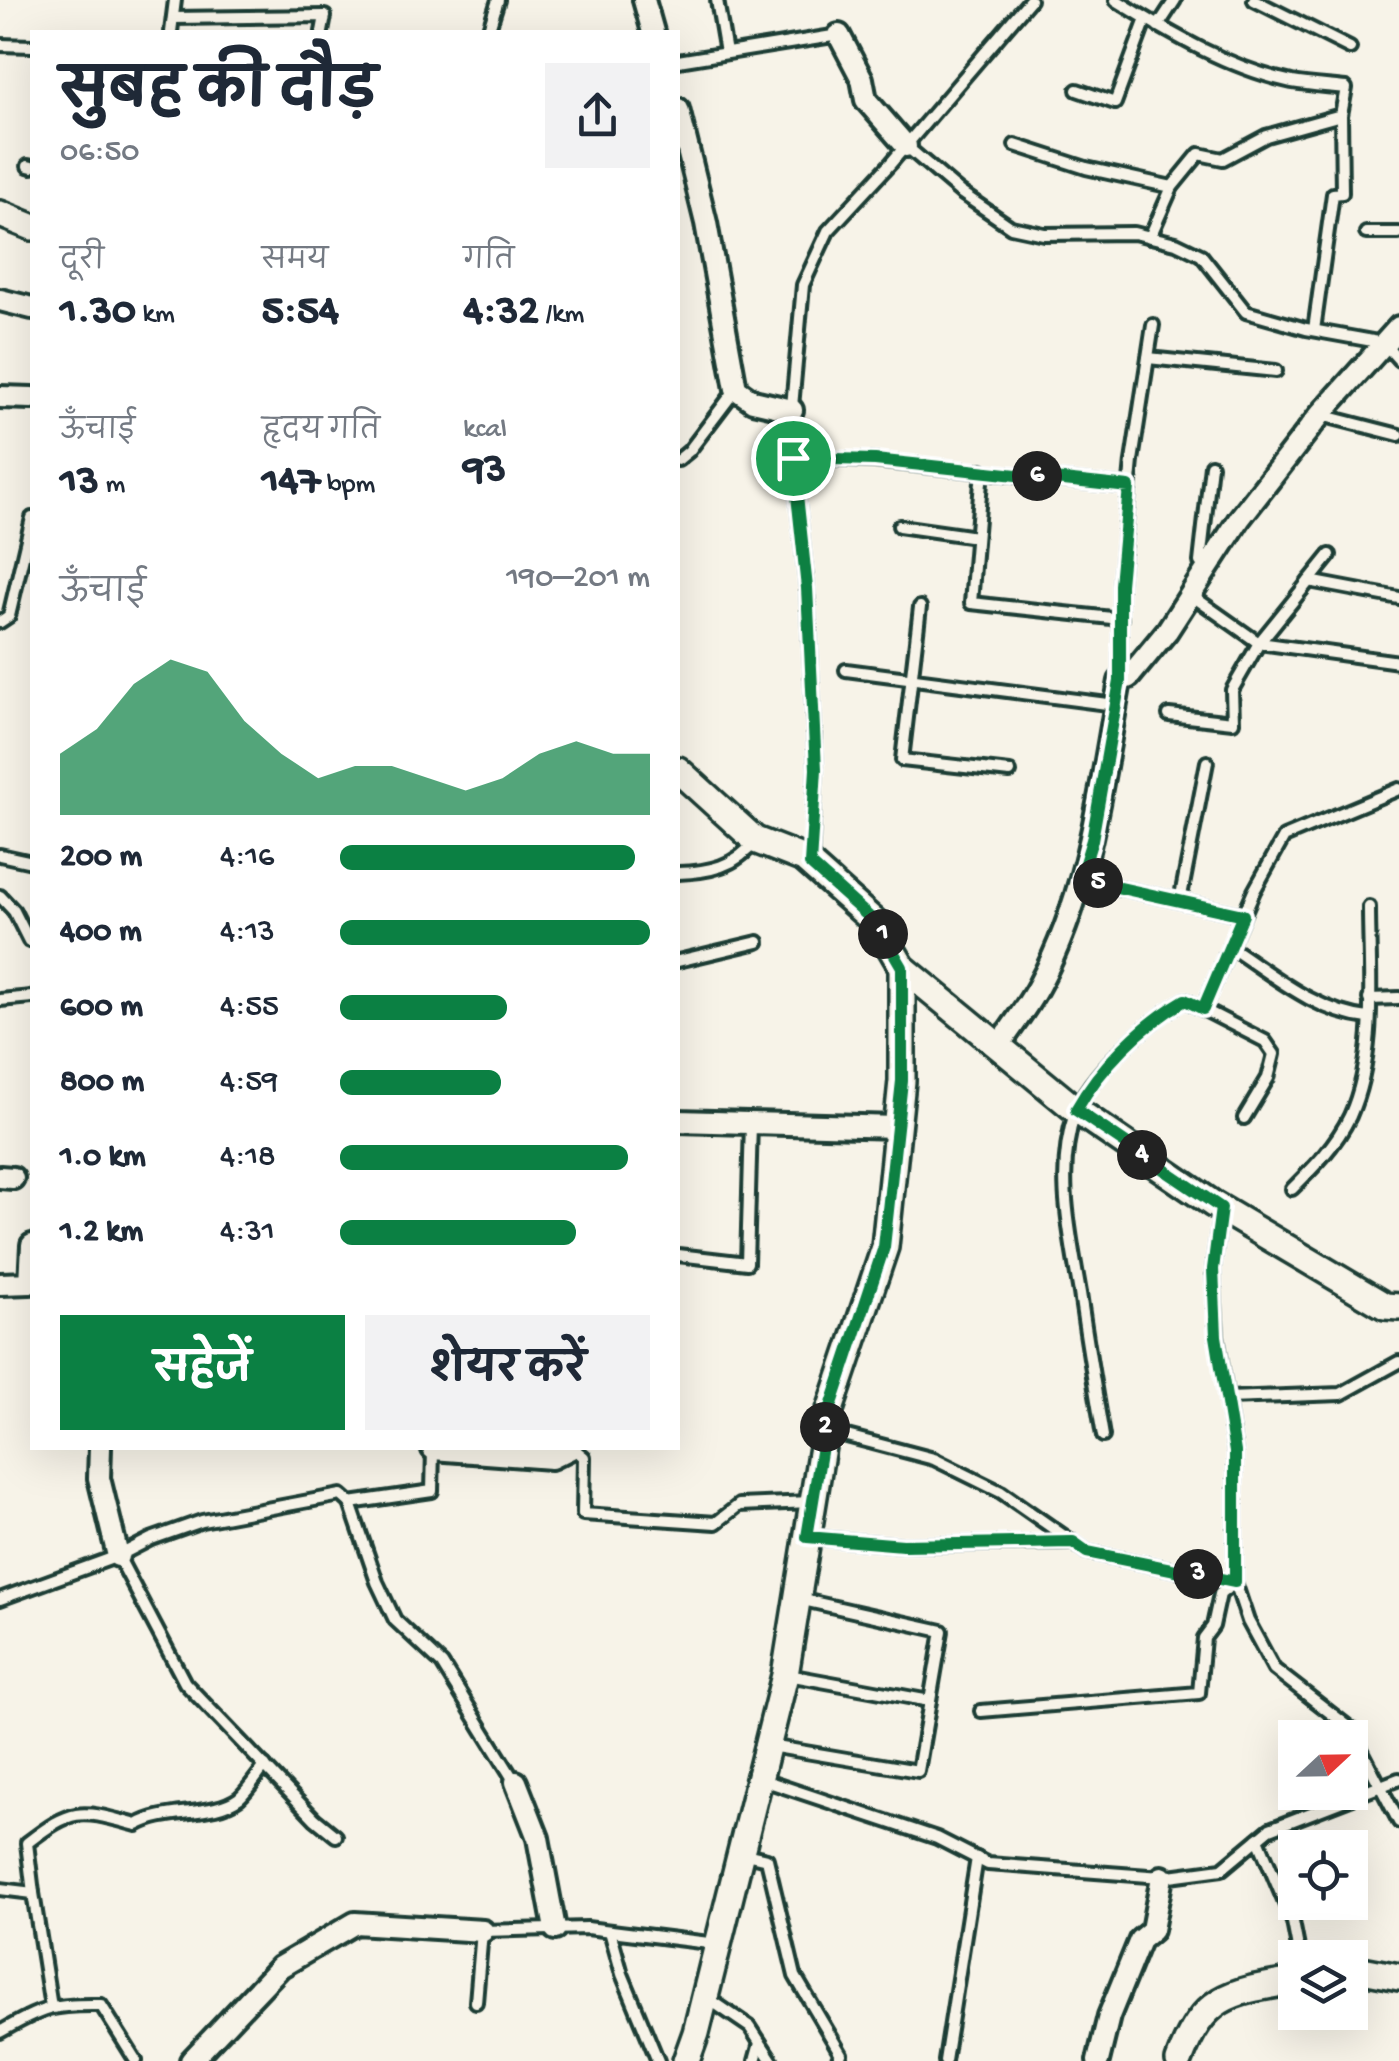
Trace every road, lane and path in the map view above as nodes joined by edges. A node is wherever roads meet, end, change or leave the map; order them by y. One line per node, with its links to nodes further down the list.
1 (175, 0): 9 (lane)
2 (498, 0): 14 (lane)
3 (644, 0): 15 (street)
4 (716, 0): 20 (lane)
5 (1030, 0): 26 (lane)
6 (1116, 0): 10 (lane)
7 (1175, 0): 11 (lane)
8 (1254, 0): 19 (lane)
9 (173, 18): 12 (lane); 13 (lane)
10 (1146, 19): 11 (lane); 22 (lane)
11 (1158, 26): 23 (lane)
12 (172, 30)
13 (322, 30)
14 (489, 30)
15 (652, 30)
16 (839, 34): 20 (lane); 26 (street)
17 (0, 46): 18 (lane)
18 (30, 46)
19 (1350, 48)
20 (726, 53): 21 (lane)
21 (680, 61)
22 (1078, 90)
23 (1340, 115): 27 (lane); 37 (lane)
24 (680, 117): 42 (street)
25 (1015, 145): 27 (lane)
26 (906, 146): 32 (lane); 45 (lane)
27 (1172, 187): 32 (lane)
28 (0, 214): 29 (street)
29 (30, 225)
30 (1366, 233): 31 (lane)
31 (1399, 233)
32 (1150, 237): 37 (lane)
33 (0, 300): 34 (street)
34 (30, 308)
35 (1153, 325): 39 (lane)
36 (1399, 327): 38 (street)
37 (1314, 330): 38 (lane)
38 (1384, 343): 40 (lane); 46 (street)
39 (1148, 358): 41 (lane); 52 (lane)
40 (1399, 360)
41 (1276, 372)
42 (736, 389): 45 (street); 48 (lane)
43 (0, 397): 44 (street)
44 (30, 398)
45 (792, 410): 49 (lane)
46 (1320, 415): 47 (lane); 57 (street)
47 (1399, 435)
48 (680, 457)
49 (793, 458): 51 (lane); 78 (lane)
50 (1211, 465): 57 (lane)
51 (982, 470): 52 (lane); 55 (lane)
52 (1129, 487): 62 (lane)
53 (899, 526): 55 (lane)
54 (30, 527): 63 (lane)
55 (976, 537): 62 (lane)
56 (1330, 555): 58 (lane)
57 (1207, 568): 59 (street)
58 (1309, 581): 60 (lane); 64 (lane)
59 (1190, 594): 64 (lane); 68 (street)
60 (1399, 598)
61 (920, 607): 67 (lane)
62 (1121, 619): 68 (lane)
63 (0, 622)
64 (1259, 643): 65 (lane); 70 (lane)
65 (1399, 662)
66 (846, 670): 67 (lane)
67 (912, 679): 69 (lane); 73 (lane)
68 (1120, 681): 69 (street)
69 (1116, 705): 80 (street)
70 (1169, 714)
71 (1206, 762): 82 (lane)
72 (680, 772): 75 (street)
73 (1010, 772)
74 (1399, 789): 84 (lane)
75 (755, 840): 78 (street); 79 (lane)
76 (0, 855): 77 (lane)
77 (30, 862)
78 (810, 864): 89 (street)
79 (680, 873)
80 (1080, 879): 82 (lane); 96 (street)
81 (0, 896): 85 (lane)
82 (1180, 901): 84 (lane)
83 (1368, 908): 93 (lane)
84 (1243, 915): 87 (lane)
85 (29, 941)
86 (758, 942): 88 (lane)
87 (1230, 947): 94 (lane); 95 (lane)
88 (680, 961)
89 (902, 967): 96 (street); 101 (street)
90 (30, 998): 92 (lane)
91 (1399, 998): 93 (lane)
92 (0, 1000)
93 (1369, 1000): 95 (lane)
94 (1203, 1009): 97 (lane); 98 (lane)
95 (1368, 1018): 102 (lane)
96 (998, 1047): 97 (street)
97 (1076, 1110): 103 (street); 111 (lane)
98 (1244, 1118)
99 (680, 1121): 100 (street)
100 (751, 1123): 101 (street); 104 (lane)
101 (897, 1127): 110 (street)
102 (1292, 1189)
103 (1221, 1208): 107 (street); 109 (lane)
104 (680, 1255)
105 (30, 1283): 106 (street)
106 (0, 1284)
107 (1399, 1308)
108 (1399, 1362): 109 (lane)
109 (1228, 1398): 122 (lane)
110 (824, 1430): 117 (street); 120 (lane)
111 (1103, 1436)
112 (100, 1450): 121 (street)
113 (433, 1450): 118 (lane)
114 (457, 1450): 115 (street)
115 (568, 1450)
116 (575, 1450): 117 (lane)
117 (812, 1502): 119 (street)
118 (350, 1503): 121 (lane); 132 (lane)
119 (807, 1537): 120 (lane); 124 (street)
120 (1073, 1542): 122 (lane)
121 (118, 1556): 123 (lane); 129 (lane)
122 (1235, 1582): 127 (lane); 133 (lane)
123 (0, 1599)
124 (798, 1599): 125 (street); 126 (lane)
125 (785, 1675): 126 (lane); 128 (street)
126 (930, 1701): 128 (lane)
127 (981, 1711)
128 (768, 1745): 131 (street)
129 (265, 1766): 135 (lane); 141 (lane)
130 (1399, 1778): 133 (lane)
131 (758, 1779): 137 (street); 138 (lane)
132 (516, 1782): 142 (street)
133 (1380, 1786): 134 (lane); 136 (lane)
134 (1399, 1822)
135 (336, 1836)
136 (1258, 1838): 139 (lane); 145 (lane)
137 (740, 1853): 146 (street); 161 (lane)
138 (977, 1858): 139 (lane); 162 (lane)
139 (1162, 1877): 163 (street)
140 (0, 1889): 141 (lane)
141 (32, 1893): 152 (lane)
142 (555, 1929): 143 (lane); 144 (lane)
143 (483, 1931): 151 (lane); 156 (street)
144 (610, 1931): 146 (lane); 157 (lane)
145 (1296, 1940)
146 (718, 1944): 150 (street)
147 (1368, 1971): 148 (street)
148 (1399, 1976)
149 (1278, 1985): 164 (street)
150 (705, 1996): 154 (lane); 158 (street)
151 (476, 2002)
152 (52, 2007): 153 (lane); 155 (lane)
153 (0, 2032)
154 (760, 2043): 159 (lane); 160 (lane)
155 (136, 2061)
156 (191, 2061)
157 (658, 2061)
158 (686, 2061)
159 (755, 2061)
160 (772, 2061)
161 (837, 2061)
162 (945, 2061)
163 (1098, 2061)
164 (1179, 2061)

